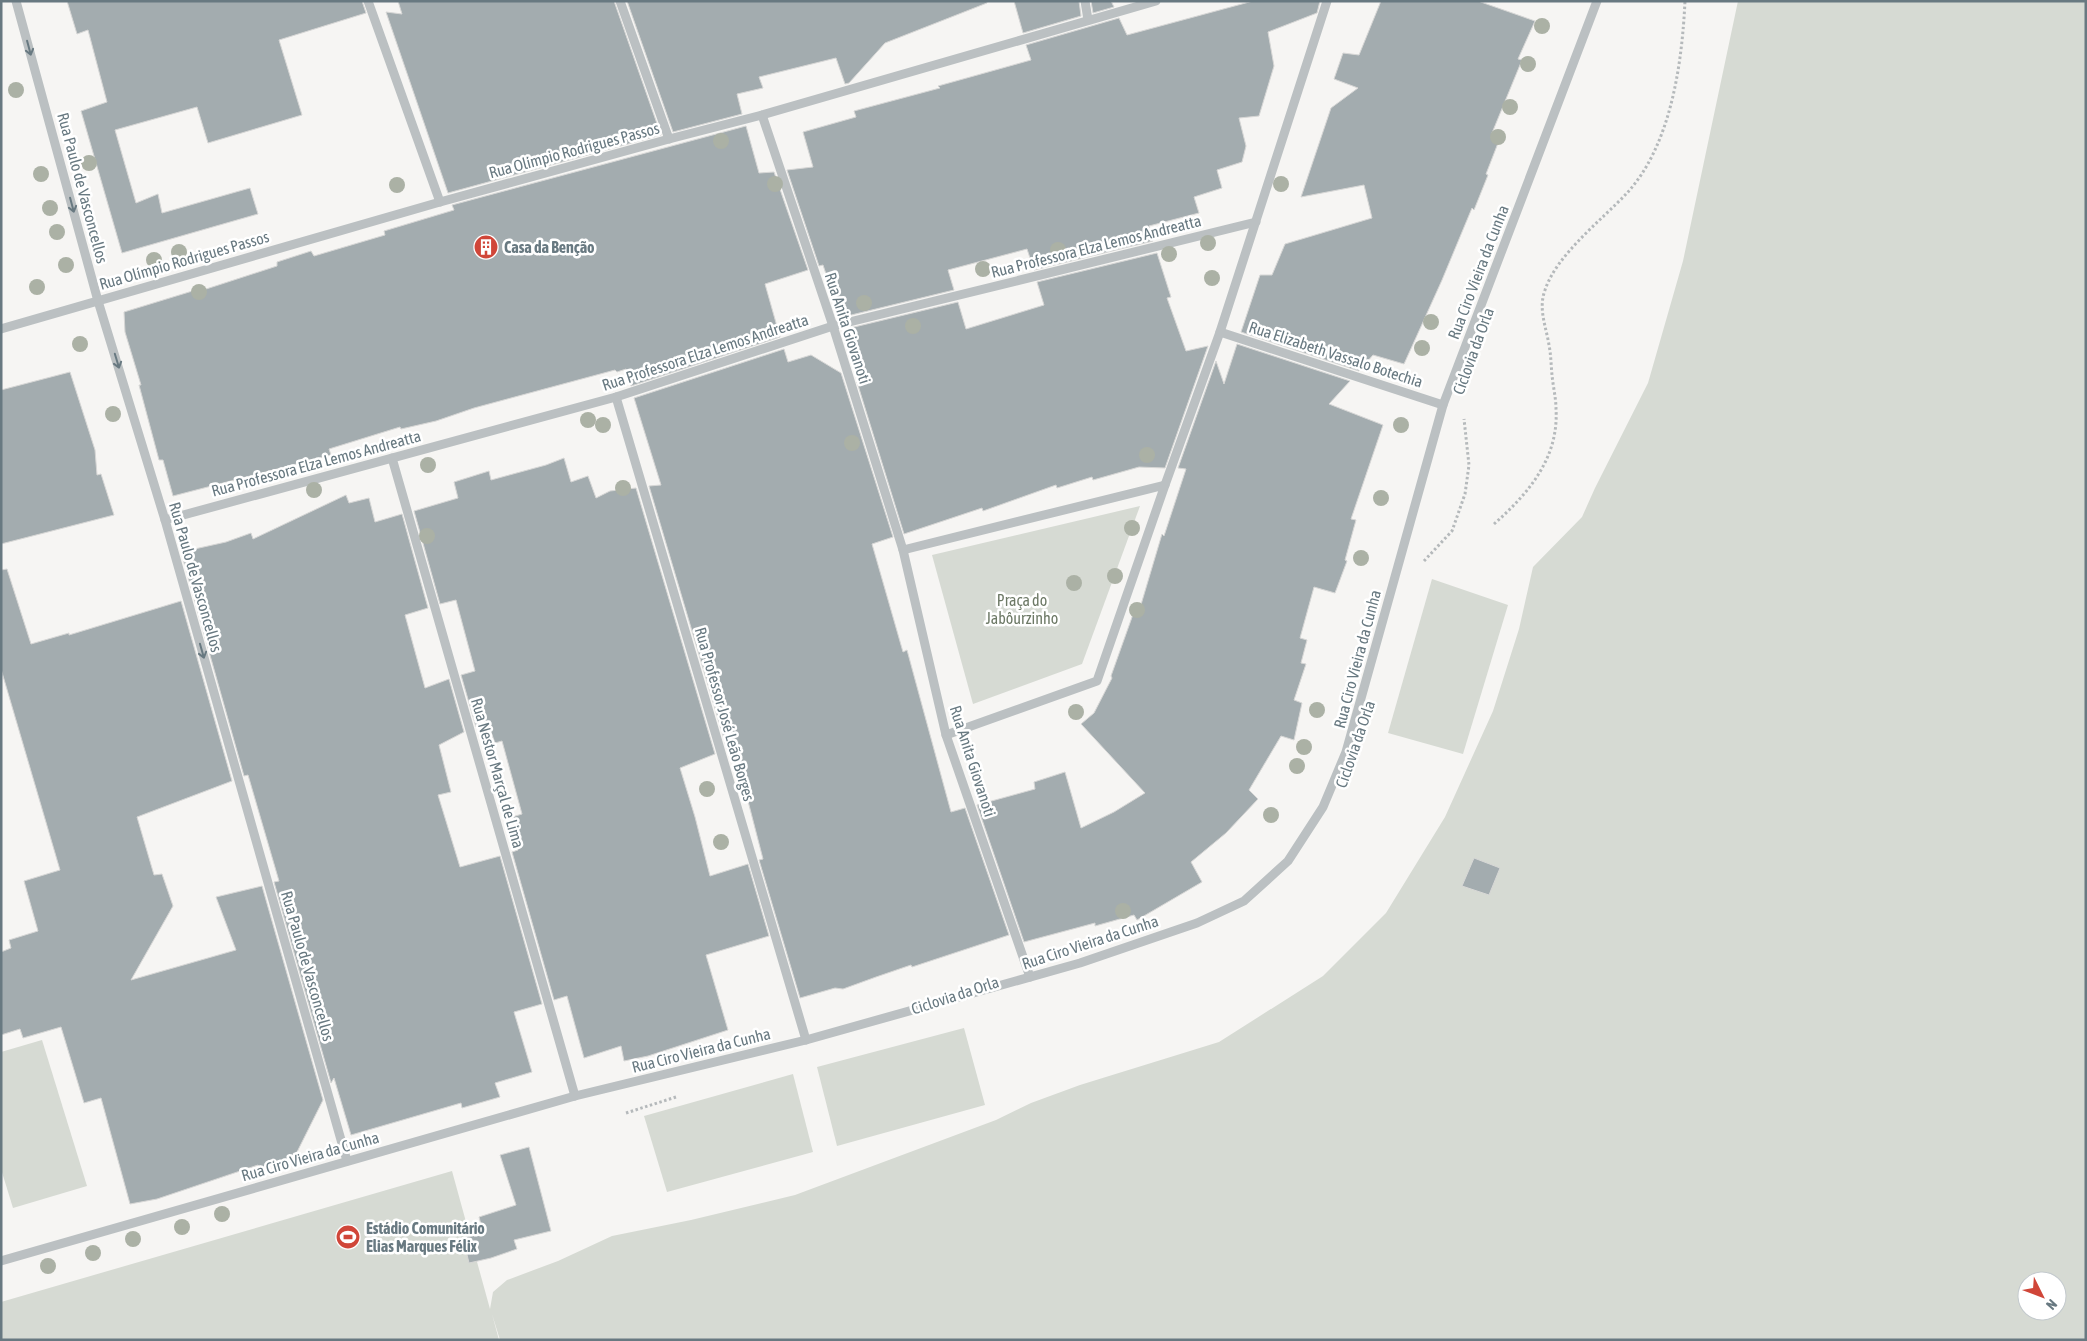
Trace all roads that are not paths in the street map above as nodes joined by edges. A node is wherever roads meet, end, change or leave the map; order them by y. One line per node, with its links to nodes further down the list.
1 (16, 1): 13 (street, Rua Paulo de Vasconcellos, one-way to 13)
2 (368, 1): 11 (street)
3 (620, 1): 10 (street)
4 (1085, 1): 8 (street)
5 (1156, 1): 8 (street, Rua Olímpio Rodrigues Passos)
6 (1327, 1): 12 (street)
7 (1597, 1): 18 (street, Rua Ciro Vieira da Cunha)
8 (1088, 20): 9 (street, Rua Olímpio Rodrigues Passos)
9 (762, 115): 10 (street, Rua Olímpio Rodrigues Passos); 14 (street, Rua Anita Giovanoti)
10 (669, 139): 11 (street, Rua Olímpio Rodrigues Passos)
11 (440, 202): 13 (street, Rua Olímpio Rodrigues Passos)
12 (1256, 222): 14 (street, Rua Professora Elza Lemos Andreatta); 16 (street)
13 (98, 301): 15 (street, Rua Olímpio Rodrigues Passos); 21 (street, Rua Paulo de Vasconcellos, one-way to 21)
14 (833, 326): 17 (street, Rua Professora Elza Lemos Andreatta); 22 (street, Rua Anita Giovanoti)
15 (1, 329)
16 (1220, 332): 18 (street, Rua Elizabeth Vassalo Botechia); 20 (street)
17 (616, 396): 19 (street, Rua Professora Elza Lemos Andreatta); 25 (street, Rua Professor José Leão Borges)
18 (1443, 405): 24 (street, Rua Ciro Vieira da Cunha)
19 (392, 458): 21 (street, Rua Professora Elza Lemos Andreatta); 26 (street, Rua Nestor Marçal de Lima)
20 (1165, 485): 22 (street); 23 (street)
21 (165, 520): 27 (street, Rua Paulo de Vasconcellos, one-way to 27)
22 (903, 550): 23 (street, Rua Anita Giovanoti)
23 (946, 735): 24 (street, Rua Anita Giovanoti)
24 (1030, 977): 25 (street, Rua Ciro Vieira da Cunha)
25 (806, 1040): 26 (street, Rua Ciro Vieira da Cunha)
26 (575, 1096): 27 (street, Rua Ciro Vieira da Cunha)
27 (347, 1161): 28 (street, Rua Ciro Vieira da Cunha)
28 (1, 1261)

